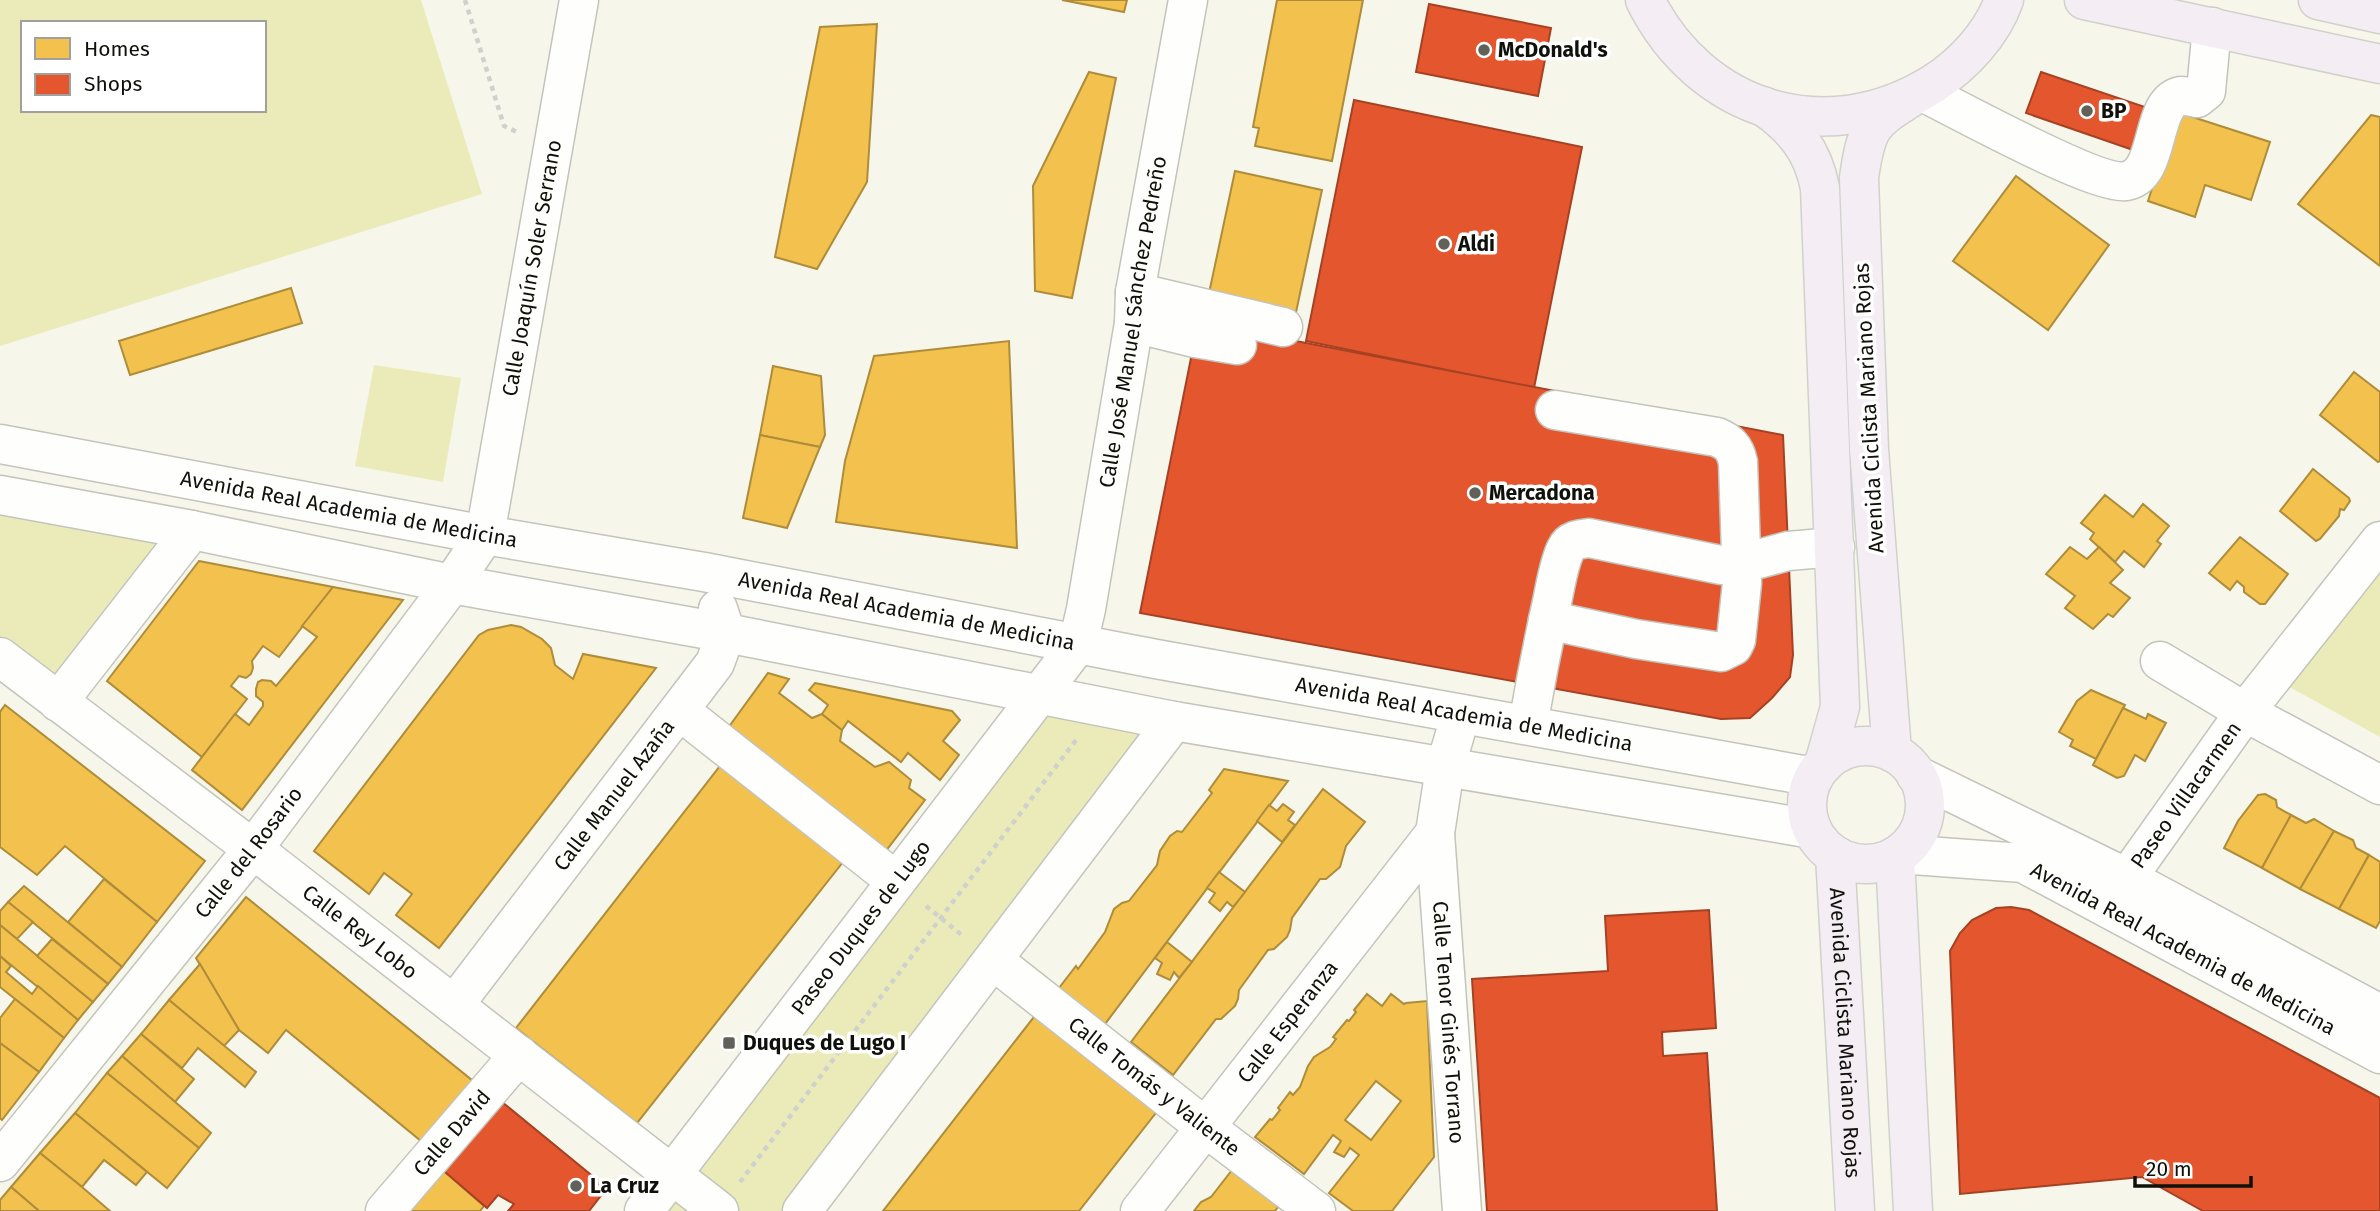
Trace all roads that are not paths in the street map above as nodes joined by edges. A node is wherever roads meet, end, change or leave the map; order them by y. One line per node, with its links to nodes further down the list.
1 (579, 0): 19 (street, Calle Joaquín Soler Serrano)
2 (1188, 0): 12 (street, Calle José Manuel Sánchez Pedreño)
3 (2004, 0): 10 (main road)
4 (2084, 0): 8 (main road)
5 (2318, 0): 7 (main road)
6 (1648, 7): 11 (main road)
7 (2380, 15)
8 (2213, 27): 9 (main road); 10 (street)
9 (2380, 65)
10 (1921, 91): 11 (main road); 38 (main road, Avenida Ciclista Mariano Rojas)
11 (1763, 106): 21 (main road, Avenida Ciclista Mariano Rojas)
12 (1135, 307): 13 (street); 14 (street); 27 (street, Calle José Manuel Sánchez Pedreño)
13 (1283, 327)
14 (1237, 345)
15 (1555, 410): 22 (street)
16 (0, 444): 19 (street, Avenida Real Academia de Medicina)
17 (0, 495): 18 (street)
18 (192, 530): 24 (street); 32 (street)
19 (485, 535): 23 (street, Avenida Real Academia de Medicina); 24 (street, Calle del Rosario)
20 (2380, 541): 34 (street, Paseo Villacarmen)
21 (1835, 547): 22 (street); 40 (main road, Avenida Ciclista Mariano Rojas)
22 (1740, 564): 25 (street); 25 (street)
23 (704, 572): 26 (street); 27 (street, Avenida Real Academia de Medicina)
24 (452, 584): 26 (street); 44 (street, Calle del Rosario)
25 (1548, 620): 37 (street)
26 (726, 633): 31 (street); 33 (street, Calle Manuel Azaña)
27 (1077, 645): 29 (street, Avenida Real Academia de Medicina); 31 (street, Paseo Duques de Lugo)
28 (0, 657): 32 (street, Calle Rey Lobo)
29 (1156, 659): 35 (street, Avenida Real Academia de Medicina); 36 (street)
30 (2160, 661): 34 (street, Paseo Villacarmen)
31 (1040, 694): 36 (street); 47 (street, Paseo Duques de Lugo)
32 (58, 702): 44 (street, Calle Rey Lobo)
33 (680, 711): 47 (street); 50 (street, Calle Manuel Azaña)
34 (2245, 712): 41 (street, Paseo Villacarmen); 46 (street, Paseo Villacarmen)
35 (1461, 714): 37 (street, Avenida Real Academia de Medicina); 39 (street)
36 (1174, 721): 39 (street); 49 (street)
37 (1528, 726): 40 (street, Avenida Real Academia de Medicina)
38 (1904, 764): 40 (main road); 45 (main road); 46 (street, Avenida Real Academia de Medicina)
39 (1445, 768): 42 (street); 43 (street)
40 (1819, 770): 43 (main road)
41 (2380, 785)
42 (1434, 833): 54 (street, Calle Esperanza); 57 (street, Calle Tenor Ginés Torrano)
43 (1823, 842): 45 (main road); 64 (main road, Avenida Ciclista Mariano Rojas)
44 (253, 849): 50 (street, Calle Rey Lobo); 55 (street, Calle del Rosario)
45 (1897, 855): 48 (street, Avenida Real Academia de Medicina); 65 (main road)
46 (2127, 878): 48 (street, Paseo Villacarmen); 51 (street, Avenida Real Academia de Medicina)
47 (896, 881): 56 (street, Paseo Duques de Lugo)
48 (2096, 902): 52 (street, Avenida Real Academia de Medicina)
49 (993, 960): 54 (street, Calle Tomás y Valiente); 61 (street)
50 (454, 1005): 53 (street, Calle Rey Lobo)
51 (2380, 1014)
52 (2380, 1054)
53 (519, 1055): 56 (street, Calle Rey Lobo); 58 (street, Calle David)
54 (1205, 1127): 62 (street, Calle Esperanza); 63 (street, Calle Tomás y Valiente)
55 (0, 1162)
56 (672, 1174): 59 (street, Paseo Duques de Lugo); 60 (street, Calle Rey Lobo)
57 (1459, 1208)
58 (386, 1211)
59 (644, 1211)
60 (718, 1211)
61 (803, 1211)
62 (1140, 1211)
63 (1316, 1211)
64 (1855, 1211)
65 (1913, 1211)

